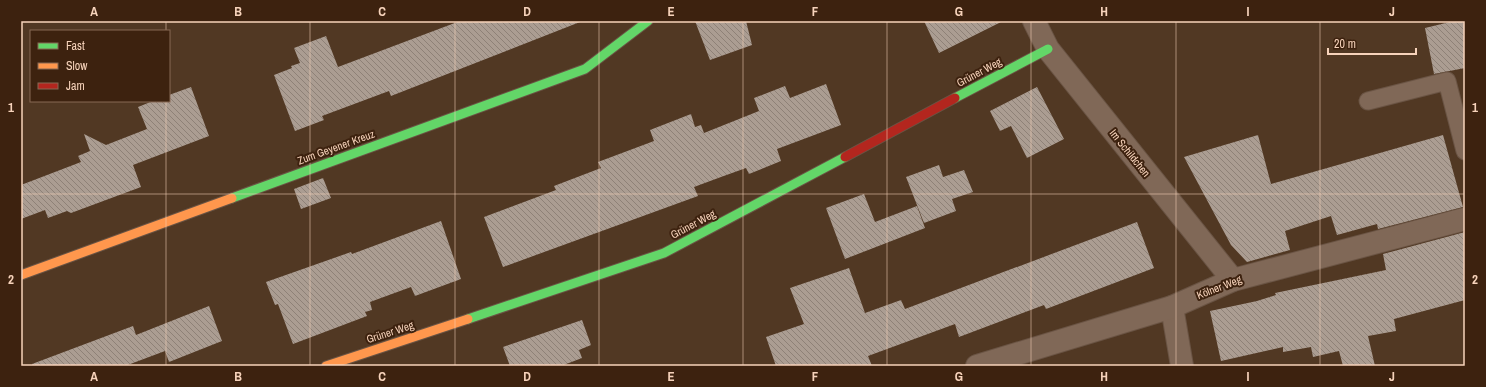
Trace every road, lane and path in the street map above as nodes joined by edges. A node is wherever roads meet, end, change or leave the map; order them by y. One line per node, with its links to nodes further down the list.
1 (648, 21): 7 (street, Zum Geyener Kreuz)
2 (1034, 21): 3 (street, Im Schildchen)
3 (1048, 50): 8 (street, Im Schildchen); 10 (street, Grüner Weg)
4 (1368, 101): 5 (lane)
5 (1465, 151)
6 (1465, 219): 8 (street, Kölner Weg)
7 (21, 274)
8 (1232, 280): 9 (street, Kölner Weg)
9 (1172, 307): 11 (street, Kölner Weg); 12 (street)
10 (326, 366)
11 (977, 366)
12 (1182, 366)

